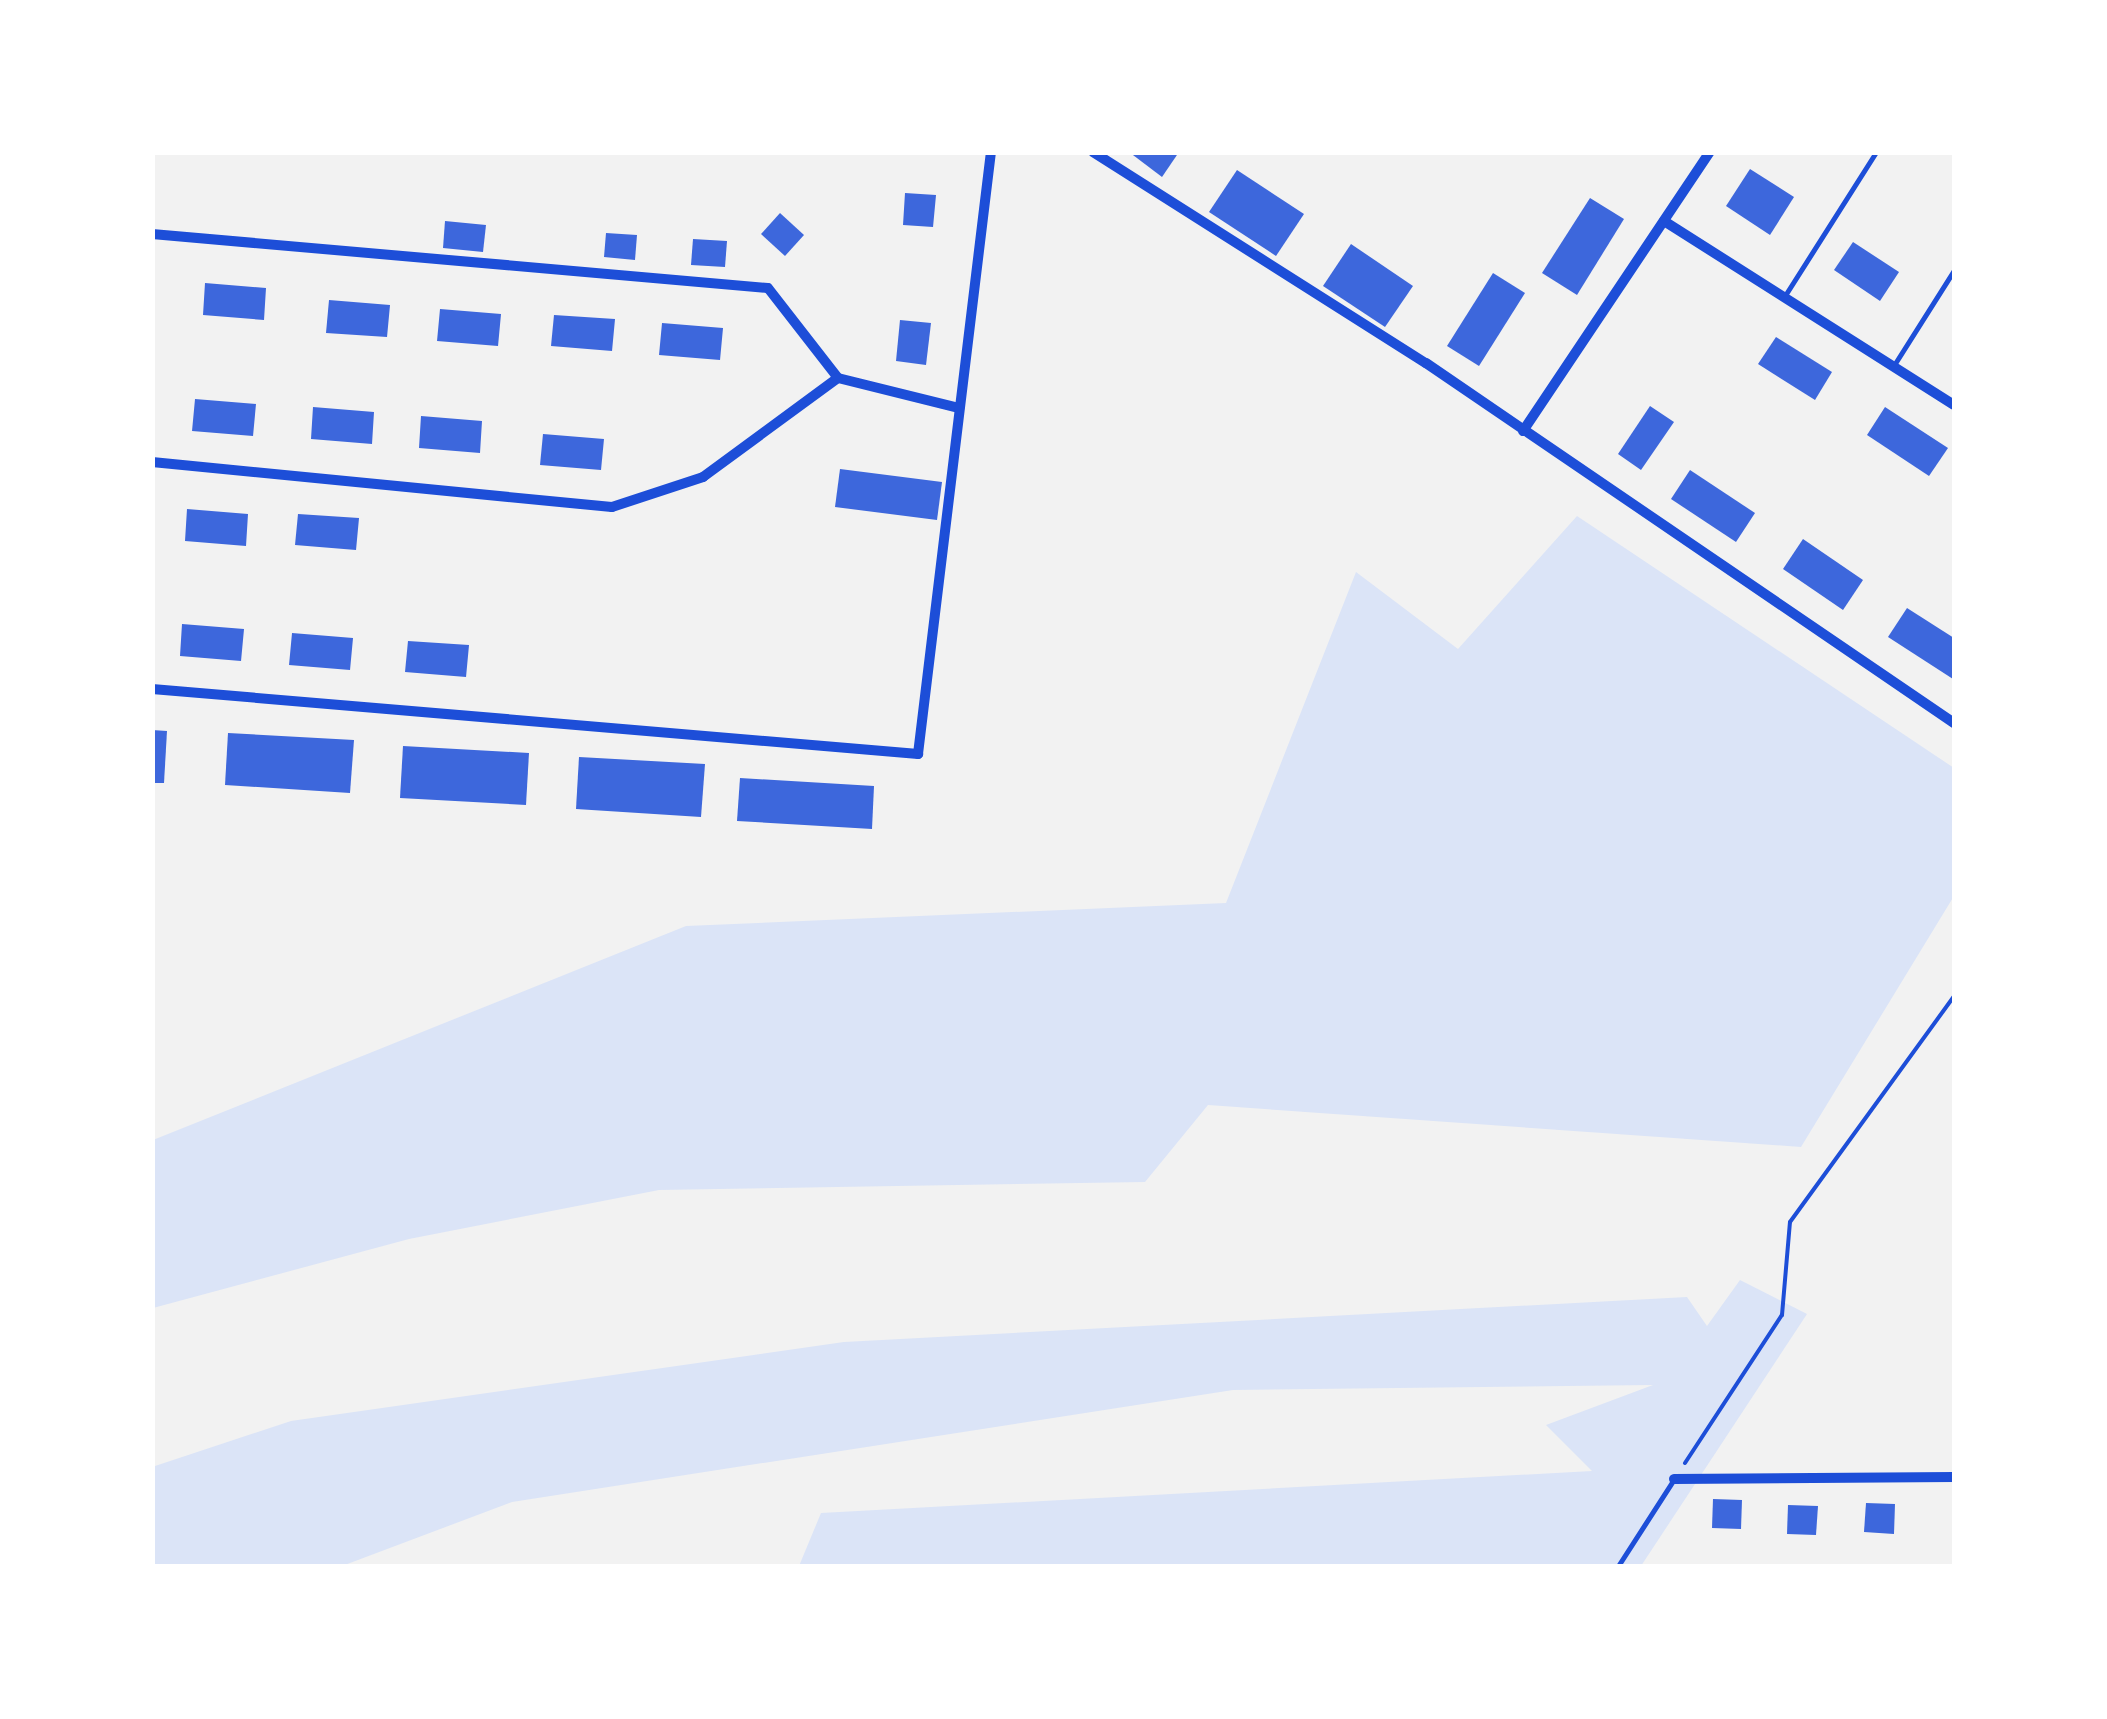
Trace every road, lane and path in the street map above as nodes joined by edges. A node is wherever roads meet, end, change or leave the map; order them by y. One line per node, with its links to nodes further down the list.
1 (991, 152): 12 (street)
2 (1094, 152): 13 (street)
3 (1710, 152): 5 (street)
4 (1876, 152): 8 (lane)
5 (1664, 221): 8 (street); 13 (street)
6 (152, 234): 10 (street)
7 (1954, 270): 9 (lane)
8 (1784, 297): 9 (street)
9 (1894, 365): 11 (street)
10 (838, 378): 12 (street); 14 (street)
11 (1954, 406)
12 (959, 408): 15 (street)
13 (1523, 431): 16 (street)
14 (152, 462)
15 (152, 689)
16 (1954, 723)
17 (1954, 996): 19 (path)
18 (1954, 1477): 19 (street)
19 (1674, 1480): 20 (lane)
20 (1618, 1566)

